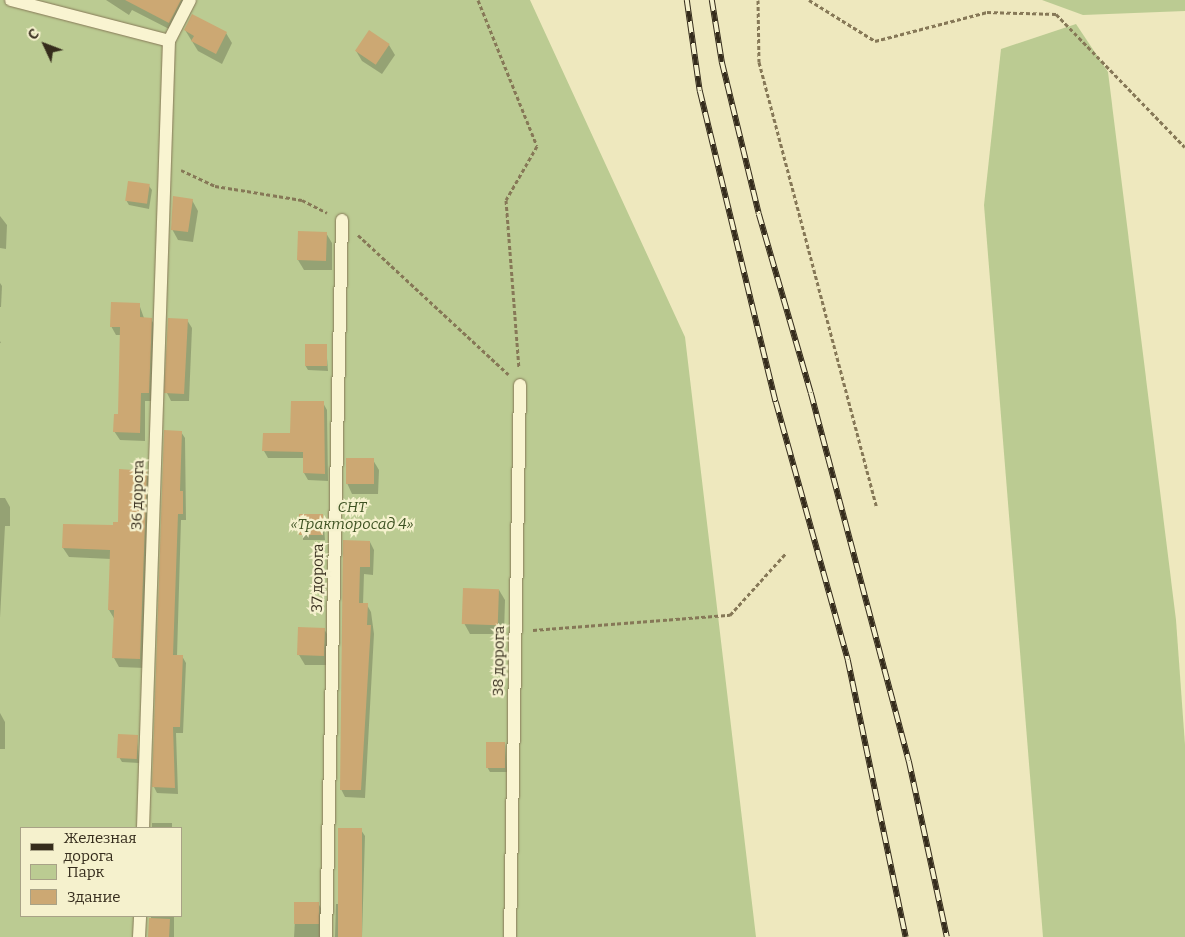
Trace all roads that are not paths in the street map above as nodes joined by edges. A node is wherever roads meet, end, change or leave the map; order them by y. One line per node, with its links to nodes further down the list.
1 (11, 0): 3 (lane)
2 (190, 0): 3 (lane)
3 (169, 41): 6 (lane, 36 дорога)
4 (342, 220): 9 (lane, 37 дорога)
5 (520, 385): 10 (lane, 38 дорога)
6 (143, 827)
7 (140, 917): 8 (lane)
8 (140, 937)
9 (326, 937)
10 (510, 937)

